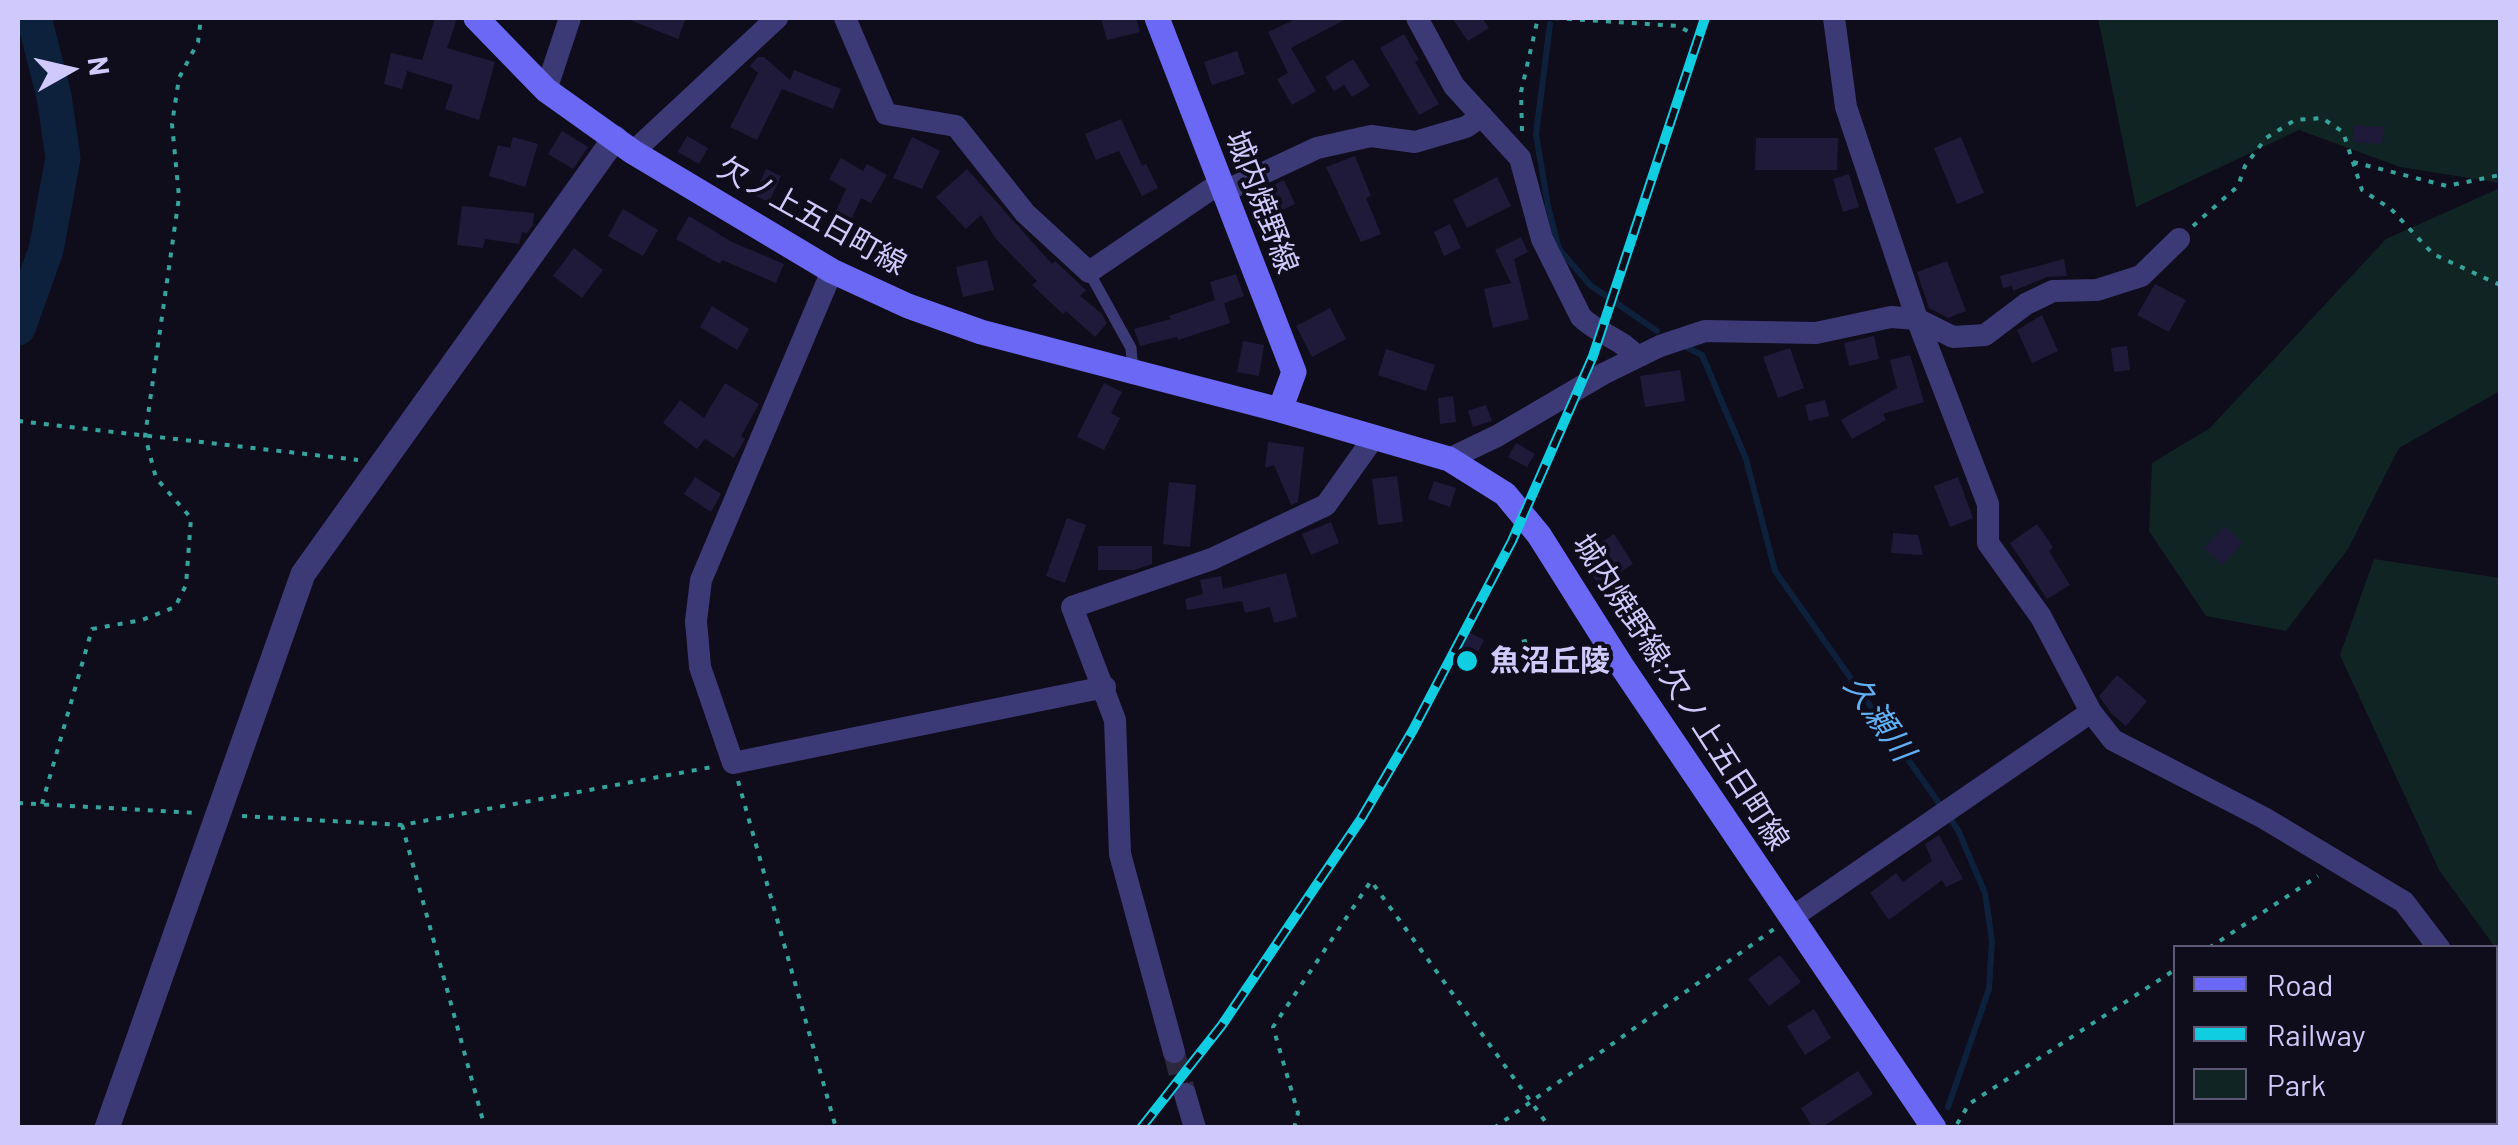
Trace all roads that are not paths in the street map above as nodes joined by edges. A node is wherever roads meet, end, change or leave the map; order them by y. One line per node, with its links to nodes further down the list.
1 (476, 18): 8 (main road, 欠ノ上五日町線)
2 (570, 18): 8 (street)
3 (777, 18): 10 (street)
4 (846, 18): 14 (street)
5 (1157, 18): 11 (main road, 城内焼野線)
6 (1418, 18): 9 (street)
7 (1834, 18): 15 (street)
8 (546, 90): 10 (main road, 欠ノ上五日町線)
9 (1482, 116): 11 (street); 16 (street)
10 (624, 145): 13 (main road, 欠ノ上五日町線); 27 (street)
11 (1222, 187): 14 (street); 18 (main road, 城内焼野線)
12 (2179, 239): 15 (street)
13 (832, 271): 17 (main road, 欠ノ上五日町線); 21 (street)
14 (1089, 272): 17 (lane)
15 (1917, 320): 16 (street); 22 (street)
16 (1636, 358): 20 (street)
17 (1133, 370): 18 (main road, 欠ノ上五日町線)
18 (1280, 410): 19 (main road, 城内焼野線;欠ノ上五日町線)
19 (1375, 436): 20 (main road, 城内焼野線;欠ノ上五日町線); 21 (street)
20 (1448, 459): 23 (main road, 城内焼野線;欠ノ上五日町線)
21 (1105, 687): 25 (street)
22 (2091, 712): 23 (street); 24 (street)
23 (1790, 918): 29 (main road, 城内焼野線;欠ノ上五日町線)
24 (2437, 945)
25 (1174, 1052)
26 (1185, 1094): 28 (street)
27 (107, 1128)
28 (1195, 1128)
29 (1934, 1128)

